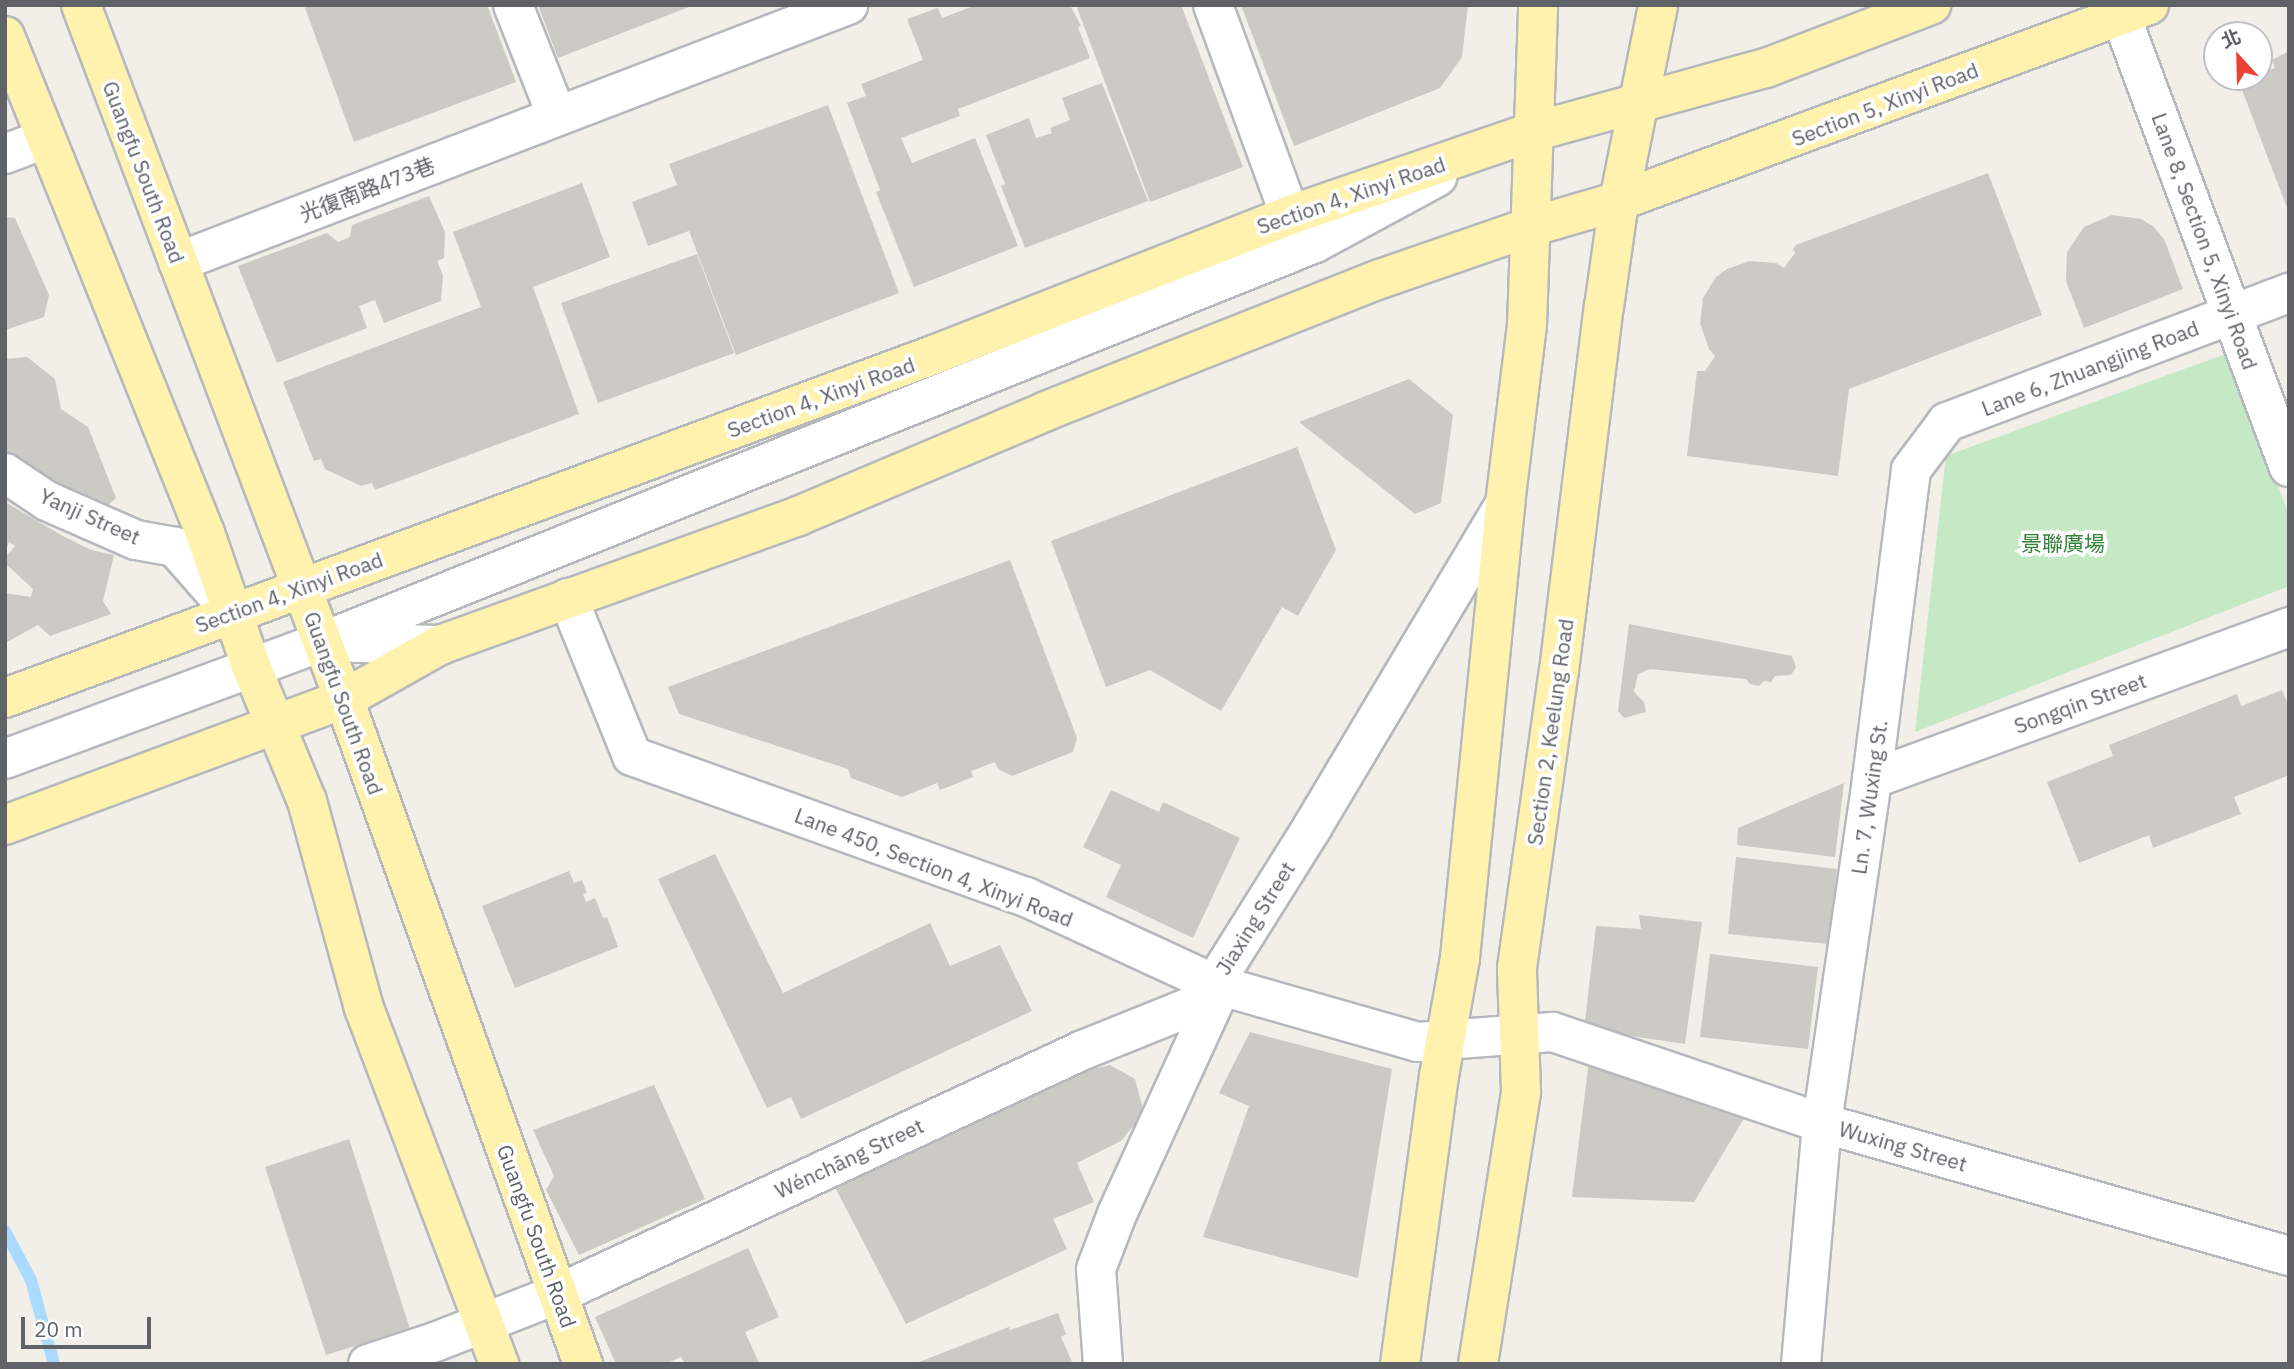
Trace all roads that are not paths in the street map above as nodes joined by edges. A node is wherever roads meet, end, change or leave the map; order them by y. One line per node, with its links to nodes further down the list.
1 (81, 5): 18 (main road, Guangfu South Road)
2 (513, 5): 11 (street)
3 (848, 5): 11 (street, 光復南路473巷)
4 (1213, 5): 16 (street)
5 (1538, 5): 12 (main road)
6 (1658, 5): 10 (main road, Section 2, Keelung Road)
7 (1931, 5): 10 (main road)
8 (2135, 11): 15 (main road, Section 5, Xinyi Road); 20 (street, Lane 8, Section 5, Xinyi Road)
9 (5, 36): 13 (main road)
10 (1639, 102): 12 (main road, Section 4, Xinyi Road); 15 (main road, Section 2, Keelung Road)
11 (557, 116): 18 (street, 光復南路473巷)
12 (1533, 132): 16 (main road, Section 4, Xinyi Road); 17 (main road); 29 (street)
13 (44, 139): 14 (street); 27 (main road)
14 (5, 153)
15 (1619, 201): 17 (main road); 39 (main road, Section 2, Keelung Road)
16 (1290, 215): 25 (main road, Section 4, Xinyi Road)
17 (1530, 227): 24 (main road); 26 (main road)
18 (178, 262): 25 (main road, Guangfu South Road)
19 (2289, 293): 20 (street, Lane 6, Zhuangjing Road)
20 (2232, 315): 21 (street, Lane 8, Section 5, Xinyi Road); 22 (street, Lane 6, Zhuangjing Road)
21 (2289, 467)
22 (1911, 470): 36 (street, Ln. 7, Wuxing St.)
23 (5, 473): 27 (street, Yanji Street)
24 (1505, 503): 38 (street, Jiaxing Street); 40 (main road)
25 (301, 588): 27 (main road, Section 4, Xinyi Road); 29 (main road, Guangfu South Road)
26 (568, 598): 30 (main road); 38 (street, Lane 450, Section 4, Xinyi Road)
27 (233, 613): 31 (main road); 32 (main road, Section 4, Xinyi Road)
28 (2289, 627): 36 (street, Songqin Street)
29 (322, 642): 30 (street); 31 (street); 33 (main road, Guangfu South Road)
30 (440, 645): 33 (main road)
31 (251, 666): 34 (main road); 35 (street)
32 (5, 698)
33 (344, 699): 34 (main road); 43 (main road, Guangfu South Road)
34 (275, 724): 37 (main road); 44 (main road)
35 (5, 759)
36 (1872, 779): 41 (street, Ln. 7, Wuxing St.)
37 (5, 825)
38 (1215, 990): 40 (street, Lane 450, Section 4, Xinyi Road); 43 (street, Wénchāng Street); 48 (street, Jiaxing Street)
39 (1520, 1034): 40 (street, Lane 450, Section 4, Xinyi Road); 41 (street, Wuxing Street); 50 (main road, Section 2, Keelung Road)
40 (1445, 1038): 49 (main road)
41 (1822, 1123): 42 (street, Wuxing Street); 51 (street, Ln. 7, Wuxing St.)
42 (2289, 1256)
43 (558, 1294): 44 (street, Wénchāng Street); 47 (main road, Guangfu South Road)
44 (483, 1322): 45 (street, Wénchāng Street); 46 (main road)
45 (368, 1364)
46 (499, 1364)
47 (583, 1364)
48 (1103, 1364)
49 (1400, 1364)
50 (1478, 1364)
51 (1801, 1364)

